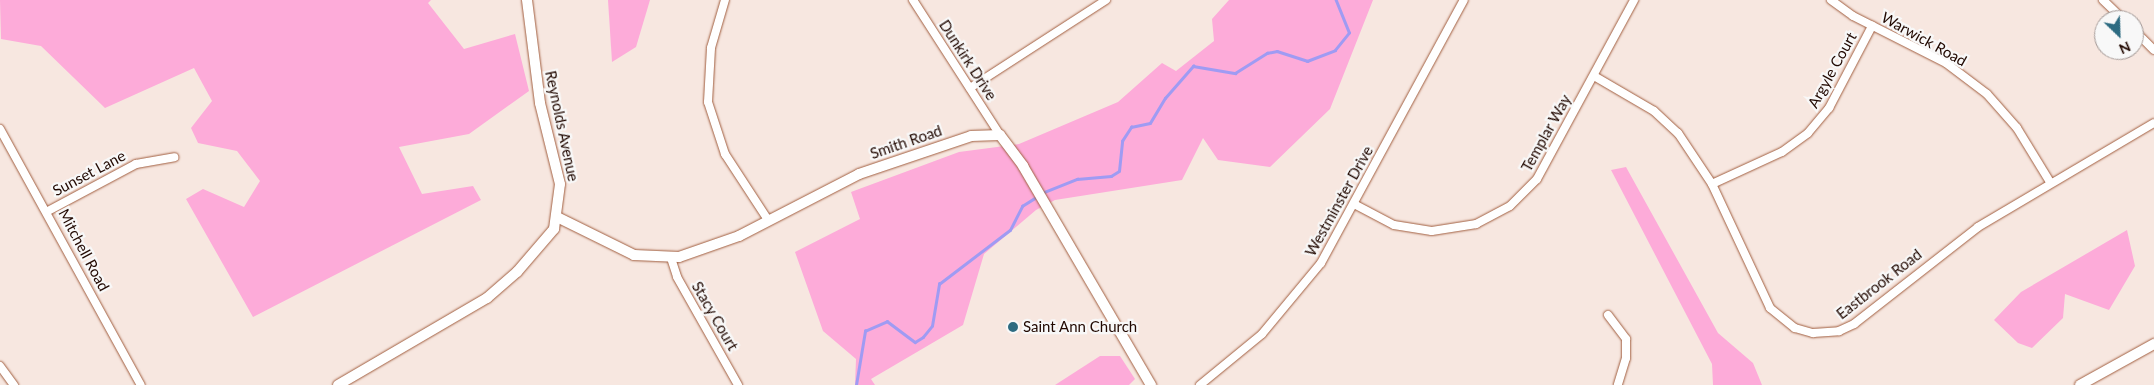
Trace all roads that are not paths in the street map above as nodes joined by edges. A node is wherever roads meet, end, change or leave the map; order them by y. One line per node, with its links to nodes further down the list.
1 (528, 0): 23 (street, Reynolds Avenue)
2 (725, 0): 24 (street)
3 (913, 0): 14 (street, Dunkirk Drive)
4 (1106, 0): 14 (street)
5 (1464, 0): 21 (street, Westminster Drive)
6 (1634, 0): 13 (street, Templar Way)
7 (1831, 0): 10 (street, Warwick Road)
8 (2103, 0): 9 (street)
9 (2114, 10)
10 (1872, 26): 19 (street, Warwick Road); 20 (street, Argyle Court)
11 (2144, 40): 12 (street)
12 (2154, 50)
13 (1594, 76): 20 (street, Eastbrook Road); 21 (street, Templar Way)
14 (970, 88): 17 (street, Dunkirk Drive)
15 (2154, 123): 19 (street, Eastbrook Road)
16 (0, 129): 22 (street, Mitchell Road)
17 (1000, 135): 24 (street, Smith Road); 33 (street)
18 (174, 158): 22 (street, Sunset Lane)
19 (2050, 182): 20 (street, Eastbrook Road)
20 (1712, 184)
21 (1354, 204): 34 (street, Westminster Drive)
22 (48, 211): 31 (street, Mitchell Road)
23 (558, 217): 25 (street, Smith Road); 29 (street, Reynolds Avenue)
24 (768, 220): 25 (street, Smith Road)
25 (671, 258): 32 (street, Stacy Court)
26 (1608, 315): 35 (street)
27 (2154, 344): 36 (street)
28 (0, 366): 30 (street)
29 (343, 384)
30 (14, 385)
31 (141, 385)
32 (738, 385)
33 (1151, 385)
34 (1200, 385)
35 (1618, 385)
36 (2080, 385)

